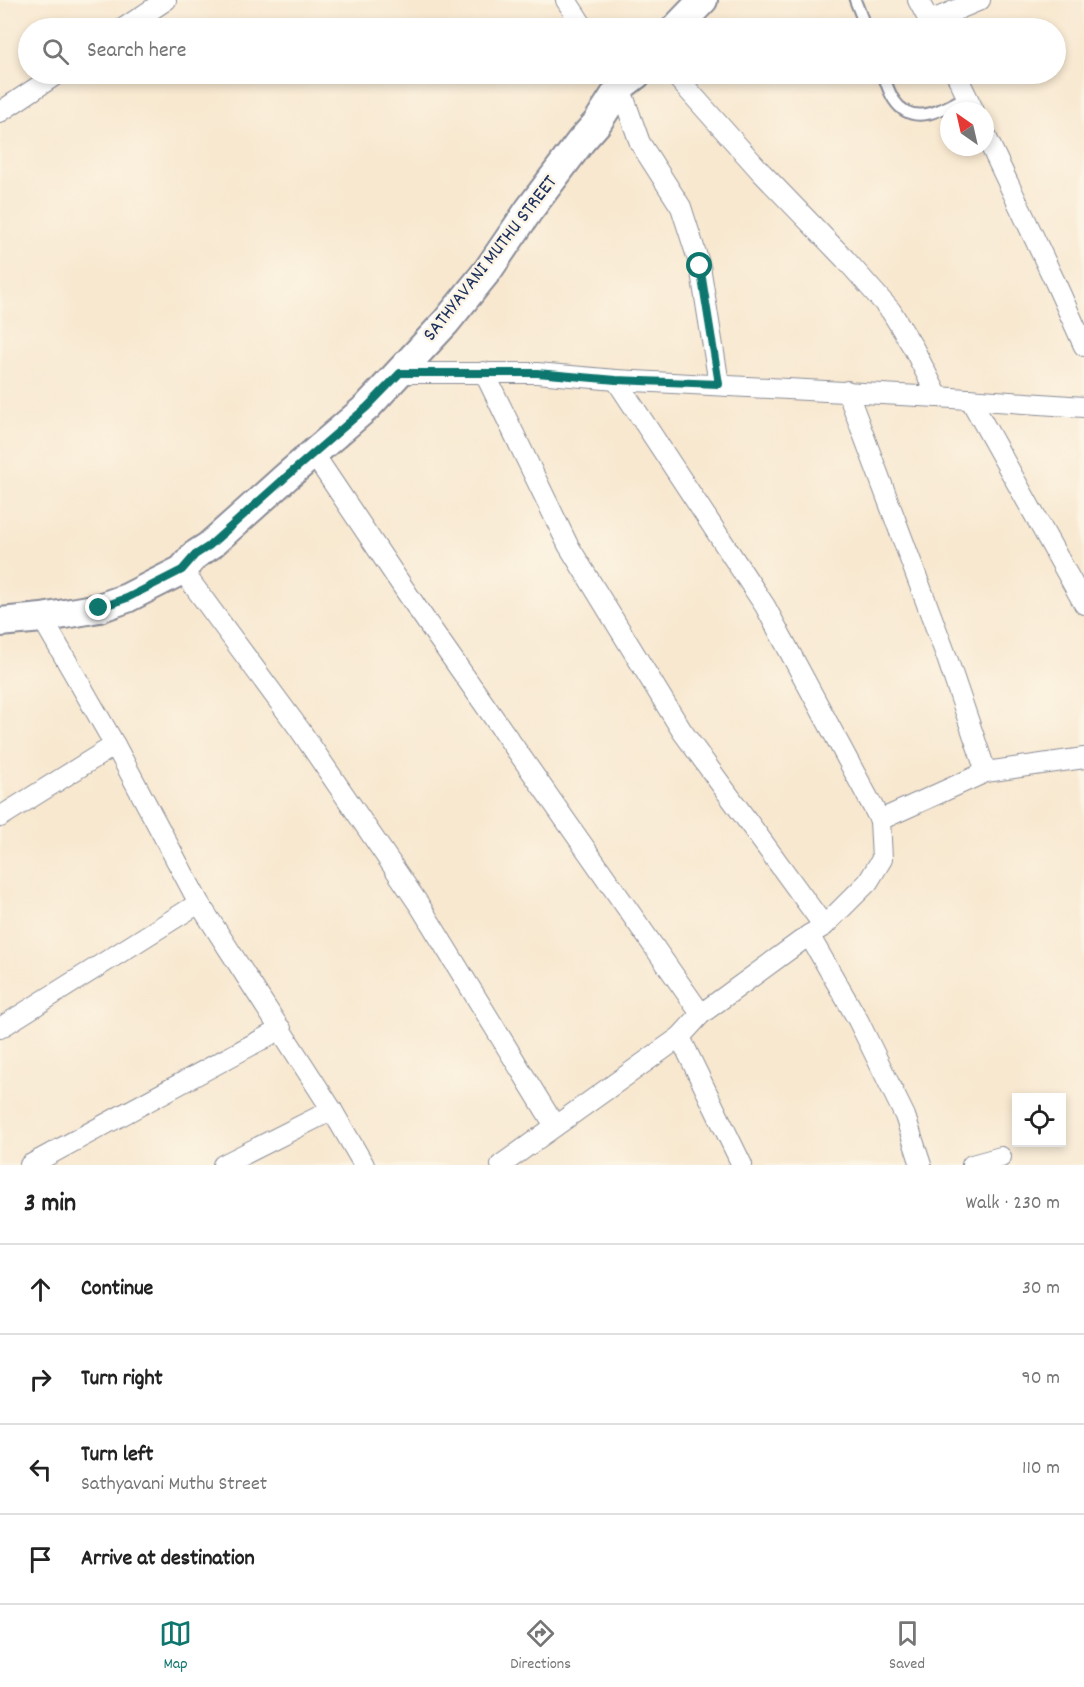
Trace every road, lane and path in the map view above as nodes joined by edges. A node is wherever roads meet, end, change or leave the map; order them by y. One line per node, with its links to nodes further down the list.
1 (166, 0): 7 (street)
2 (566, 0): 8 (street)
3 (703, 0): 9 (street)
4 (855, 0): 10 (lane)
5 (918, 0): 11 (street)
6 (980, 0): 12 (street)
7 (139, 18)
8 (578, 18)
9 (686, 18)
10 (862, 18)
11 (928, 18)
12 (945, 18)
13 (42, 84): 20 (street)
14 (620, 84): 25 (street, SATHYAVANI MUTHU STREET)
15 (625, 84): 27 (street)
16 (683, 84): 29 (street)
17 (887, 84): 21 (lane)
18 (961, 84): 19 (street)
19 (970, 102)
20 (0, 112)
21 (940, 112)
22 (994, 153): 23 (street)
23 (1084, 346)
24 (484, 372): 25 (street); 26 (street); 43 (street)
25 (400, 373): 32 (street, SATHYAVANI MUTHU STREET)
26 (616, 380): 27 (street); 41 (street)
27 (719, 384): 28 (street)
28 (847, 392): 29 (street); 39 (street)
29 (938, 397): 30 (street)
30 (970, 399): 31 (street); 34 (street)
31 (1084, 407)
32 (313, 453): 33 (street, SATHYAVANI MUTHU STREET); 44 (street)
33 (182, 570): 35 (street, SATHYAVANI MUTHU STREET); 49 (street)
34 (1084, 604)
35 (42, 618): 36 (street, SATHYAVANI MUTHU STREET); 37 (street)
36 (0, 622)
37 (115, 745): 40 (street); 42 (street)
38 (1084, 758): 39 (street)
39 (986, 772): 41 (street)
40 (0, 817)
41 (880, 820): 43 (street)
42 (199, 903): 45 (street); 46 (street)
43 (816, 930): 44 (street); 56 (street)
44 (701, 1014): 47 (street)
45 (0, 1028)
46 (280, 1029): 48 (street); 51 (street)
47 (680, 1037): 49 (street); 55 (street)
48 (332, 1110): 52 (street); 53 (street)
49 (555, 1126): 54 (street)
50 (1001, 1157): 57 (street)
51 (30, 1165)
52 (223, 1165)
53 (364, 1165)
54 (501, 1165)
55 (742, 1165)
56 (921, 1165)
57 (972, 1165)

